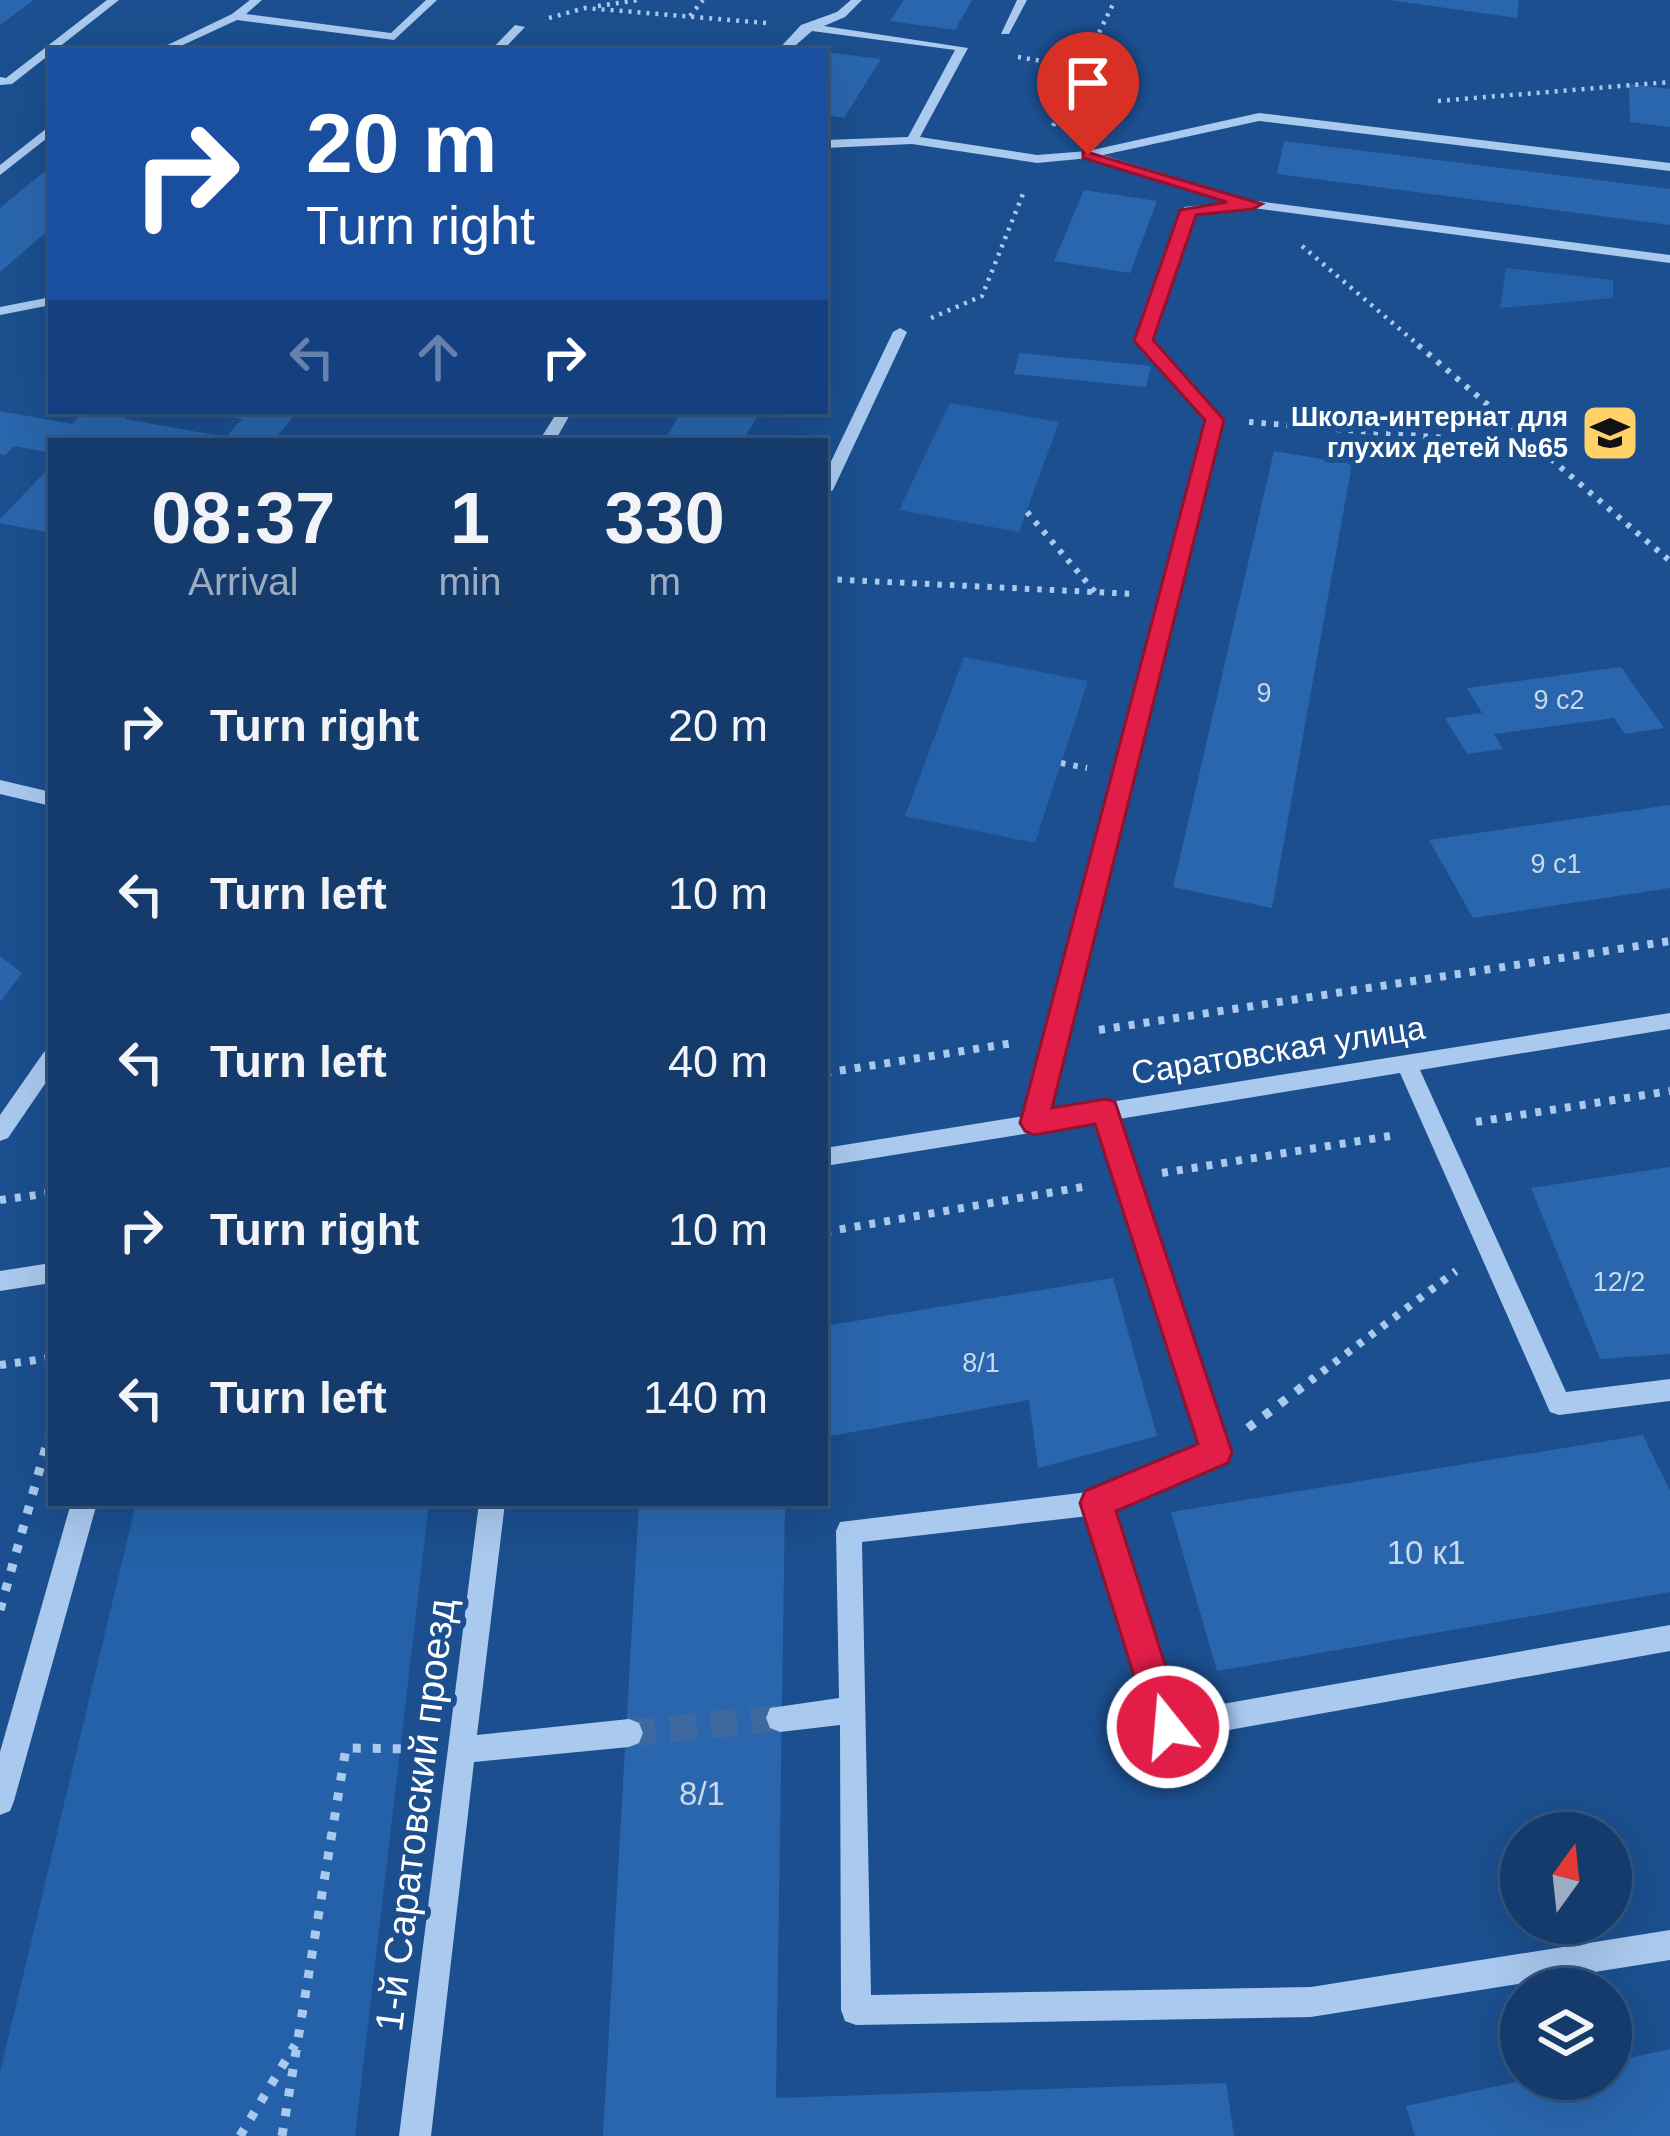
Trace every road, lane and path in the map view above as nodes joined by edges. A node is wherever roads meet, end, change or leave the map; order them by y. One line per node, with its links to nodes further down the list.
1 (114, 0): 16 (street)
2 (257, 0): 11 (street)
3 (432, 0): 11 (street)
4 (570, 0): 10 (path)
5 (638, 0): 10 (path)
6 (703, 0): 12 (path)
7 (857, 0): 13 (street)
8 (1022, 0): 15 (street)
9 (1115, 0): 24 (path)
10 (585, 8): 12 (path); 14 (path)
11 (236, 16): 17 (street)
12 (689, 17): 13 (path)
13 (805, 26): 19 (street); 26 (street)
14 (519, 27): 18 (street)
15 (1005, 32)
16 (52, 48)
17 (167, 48)
18 (499, 48)
19 (786, 48)
20 (48, 51): 21 (street)
21 (0, 81)
22 (1670, 82): 23 (path)
23 (1422, 102)
24 (1064, 106): 28 (path); 29 (path)
25 (48, 131): 31 (street)
26 (912, 140): 27 (street); 29 (street)
27 (828, 144)
28 (1088, 155): 29 (street); 30 (street); 32 (street)
29 (1037, 159): 36 (path)
30 (1670, 166)
31 (0, 171)
32 (1253, 204): 33 (street); 37 (street); 38 (path)
33 (1670, 259)
34 (48, 302): 35 (street)
35 (0, 311)
36 (900, 332): 39 (street)
37 (1215, 420): 38 (path); 44 (street)
38 (1535, 445): 41 (path)
39 (828, 484)
40 (1027, 512): 43 (path)
41 (1670, 561)
42 (828, 579): 43 (path)
43 (1096, 592): 44 (path)
44 (1169, 596): 49 (street)
45 (0, 787): 46 (street)
46 (48, 798)
47 (1670, 940): 49 (path)
48 (1670, 1021): 51 (street, Саратовская улица)
49 (1057, 1036): 52 (path); 55 (street)
50 (48, 1062): 57 (street)
51 (1406, 1063): 54 (street, Саратовская улица); 56 (street)
52 (828, 1073)
53 (1670, 1091): 56 (path)
54 (1106, 1111): 55 (street, Саратовская улица); 59 (street)
55 (1034, 1123): 58 (street, Саратовская улица)
56 (1432, 1129): 59 (path); 63 (street)
57 (0, 1132)
58 (828, 1157)
59 (1124, 1180): 62 (path); 70 (street)
60 (48, 1193): 61 (path)
61 (0, 1200)
62 (828, 1231)
63 (1486, 1248): 68 (street); 70 (path)
64 (48, 1273): 65 (street)
65 (0, 1280)
66 (48, 1358): 67 (path)
67 (0, 1365)
68 (1670, 1390)
69 (48, 1440): 74 (path)
70 (1216, 1452): 71 (street)
71 (1097, 1503): 75 (street); 76 (street)
72 (83, 1506): 80 (street)
73 (492, 1506): 79 (street, 1-й Саратовский проезд)
74 (0, 1610)
75 (1670, 1638)
76 (853, 1709): 77 (street); 81 (street)
77 (779, 1718)
78 (629, 1733): 79 (street)
79 (461, 1750): 82 (path); 85 (street, 1-й Саратовский проезд)
80 (0, 1801)
81 (1670, 1945)
82 (298, 2041): 83 (path); 84 (path)
83 (240, 2136)
84 (282, 2136)
85 (415, 2136)

